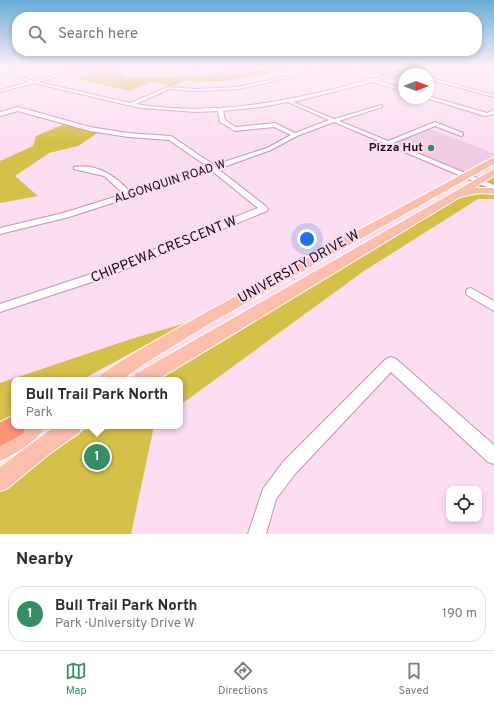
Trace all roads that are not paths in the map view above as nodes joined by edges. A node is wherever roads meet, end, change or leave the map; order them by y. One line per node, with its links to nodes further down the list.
1 (80, 92): 8 (street)
2 (159, 92): 8 (street)
3 (327, 92): 7 (street)
4 (479, 92): 5 (street)
5 (494, 96)
6 (434, 99): 11 (street)
7 (290, 102): 10 (street); 13 (street)
8 (131, 104): 10 (street)
9 (380, 106): 13 (street, ALGONQUIN ROAD W)
10 (220, 110): 15 (street)
11 (494, 112)
12 (0, 114): 19 (street)
13 (335, 120): 15 (street, ALGONQUIN ROAD W); 16 (street)
14 (460, 134): 16 (street)
15 (295, 135): 19 (street, ALGONQUIN ROAD W)
16 (389, 143): 21 (street)
17 (494, 160): 21 (main road, UNIVERSITY DRIVE W)
18 (76, 168): 25 (street)
19 (213, 168): 25 (street, ALGONQUIN ROAD W); 30 (street, CHIPPEWA CRESCENT W)
20 (494, 172): 22 (main road, UNIVERSITY DRIVE W)
21 (465, 176): 22 (street); 31 (main road, UNIVERSITY DRIVE W)
22 (477, 181): 23 (street); 26 (main road, UNIVERSITY DRIVE W)
23 (494, 188)
24 (494, 191): 26 (main road)
25 (129, 195): 27 (street, ALGONQUIN ROAD W)
26 (447, 199): 32 (main road, UNIVERSITY DRIVE W)
27 (0, 231)
28 (471, 292): 29 (street)
29 (494, 307)
30 (0, 308)
31 (111, 377)
32 (146, 377)
33 (11, 429): 36 (highway)
34 (32, 429): 37 (main road)
35 (68, 429): 39 (main road)
36 (0, 436)
37 (0, 451)
38 (494, 456): 40 (street)
39 (0, 480)
40 (256, 534)

